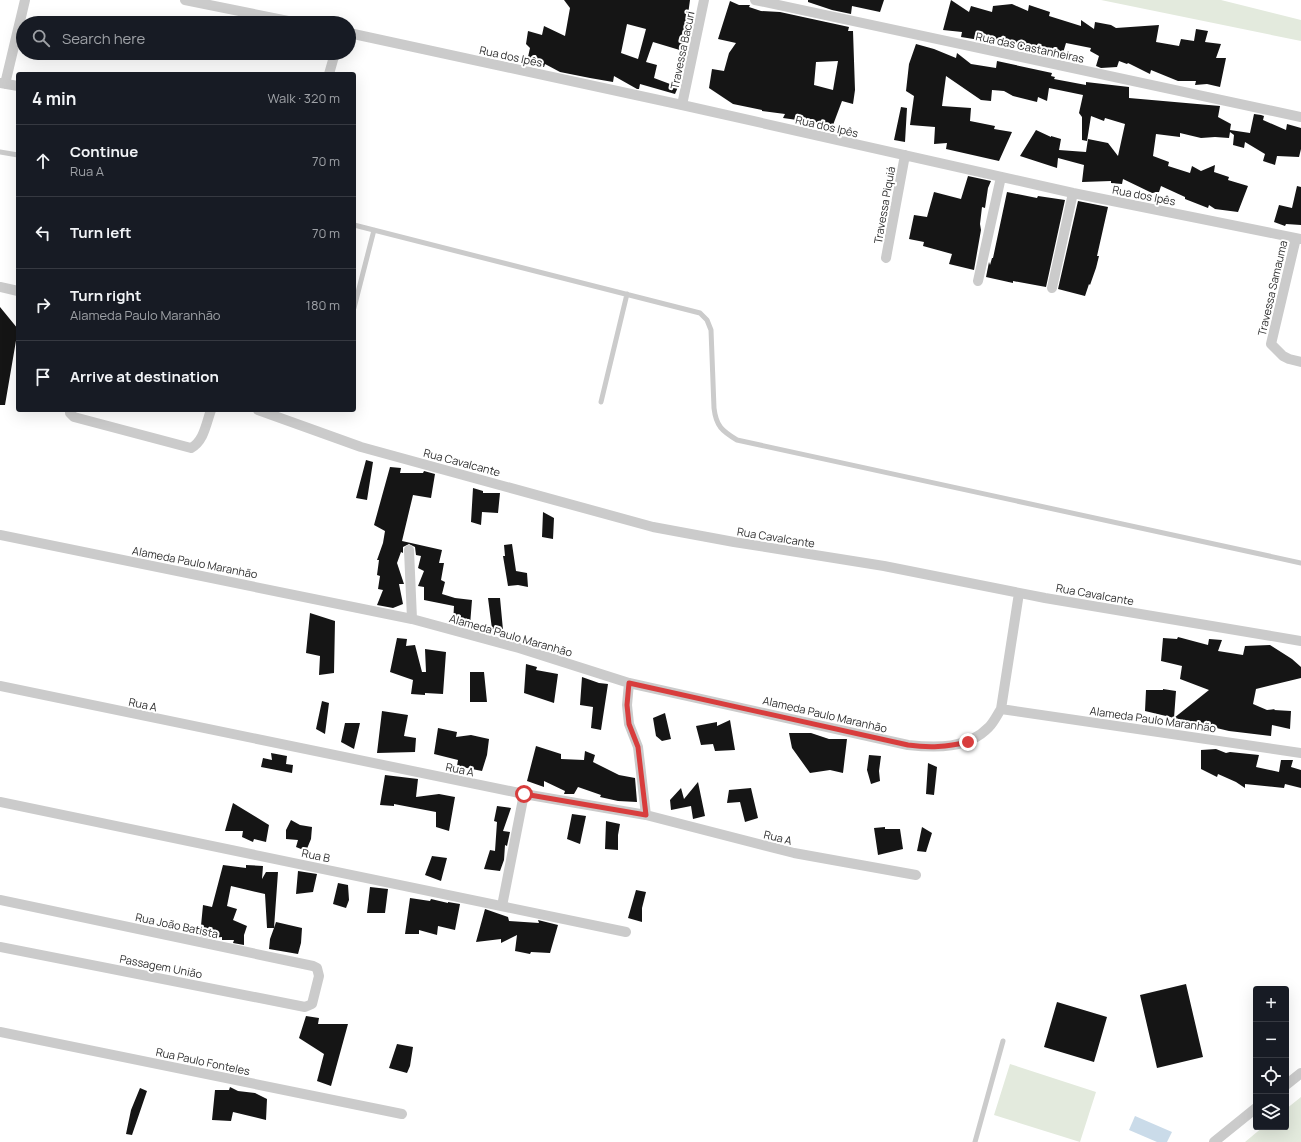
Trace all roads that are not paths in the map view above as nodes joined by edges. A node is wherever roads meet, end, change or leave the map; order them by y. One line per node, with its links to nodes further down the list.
1 (25, 0): 6 (street)
2 (185, 0): 5 (street)
3 (704, 0): 14 (street, Travessa Bacuri)
4 (755, 0): 15 (street, Rua das Castanheiras)
5 (221, 4): 7 (street)
6 (21, 16)
7 (270, 16)
8 (16, 34): 12 (street)
9 (356, 35): 14 (street, Rua dos Ipês)
10 (333, 60): 11 (street)
11 (330, 72)
12 (3, 83): 13 (street)
13 (16, 86)
14 (682, 105): 18 (street, Rua dos Ipês)
15 (1301, 117)
16 (0, 152): 17 (lane)
17 (16, 155)
18 (905, 155): 19 (street, Rua dos Ipês); 24 (street, Travessa Piquiá)
19 (1001, 177): 20 (street, Rua dos Ipês); 25 (street)
20 (1073, 193): 23 (street, Rua dos Ipês); 27 (street)
21 (356, 226): 22 (lane)
22 (374, 230): 29 (lane); 30 (lane)
23 (1298, 239): 31 (street, Travessa Samauma)
24 (886, 258)
25 (978, 280)
26 (0, 287): 28 (street)
27 (1052, 288)
28 (16, 291)
29 (627, 294): 32 (lane); 38 (lane)
30 (356, 300)
31 (1301, 362)
32 (600, 402)
33 (70, 412): 34 (street)
34 (210, 412)
35 (264, 412): 39 (street, Rua Cavalcante)
36 (0, 535): 40 (street, Alameda Paulo Maranhão)
37 (409, 550): 40 (street)
38 (1301, 563)
39 (1019, 593): 41 (street, Rua Cavalcante); 44 (street, Alameda Paulo Maranhão)
40 (412, 619): 42 (street, Alameda Paulo Maranhão)
41 (1301, 642)
42 (629, 683): 44 (street, Alameda Paulo Maranhão); 48 (street)
43 (0, 686): 46 (street, Rua A)
44 (1001, 709): 45 (street, Alameda Paulo Maranhão)
45 (1301, 753)
46 (524, 794): 48 (street, Rua A); 51 (street)
47 (0, 802): 51 (street, Rua B)
48 (646, 815): 49 (street, Rua A)
49 (916, 875)
50 (0, 900): 54 (street, Rua João Batista)
51 (502, 906): 52 (street, Rua B)
52 (626, 932)
53 (0, 946): 54 (street, Passagem União)
54 (314, 1000)
55 (0, 1032): 60 (street, Rua Paulo Fonteles)
56 (1003, 1041): 61 (lane)
57 (1301, 1073): 58 (street)
58 (1289, 1083)
59 (1253, 1110): 62 (street)
60 (402, 1114)
61 (975, 1142)
62 (1214, 1142)

